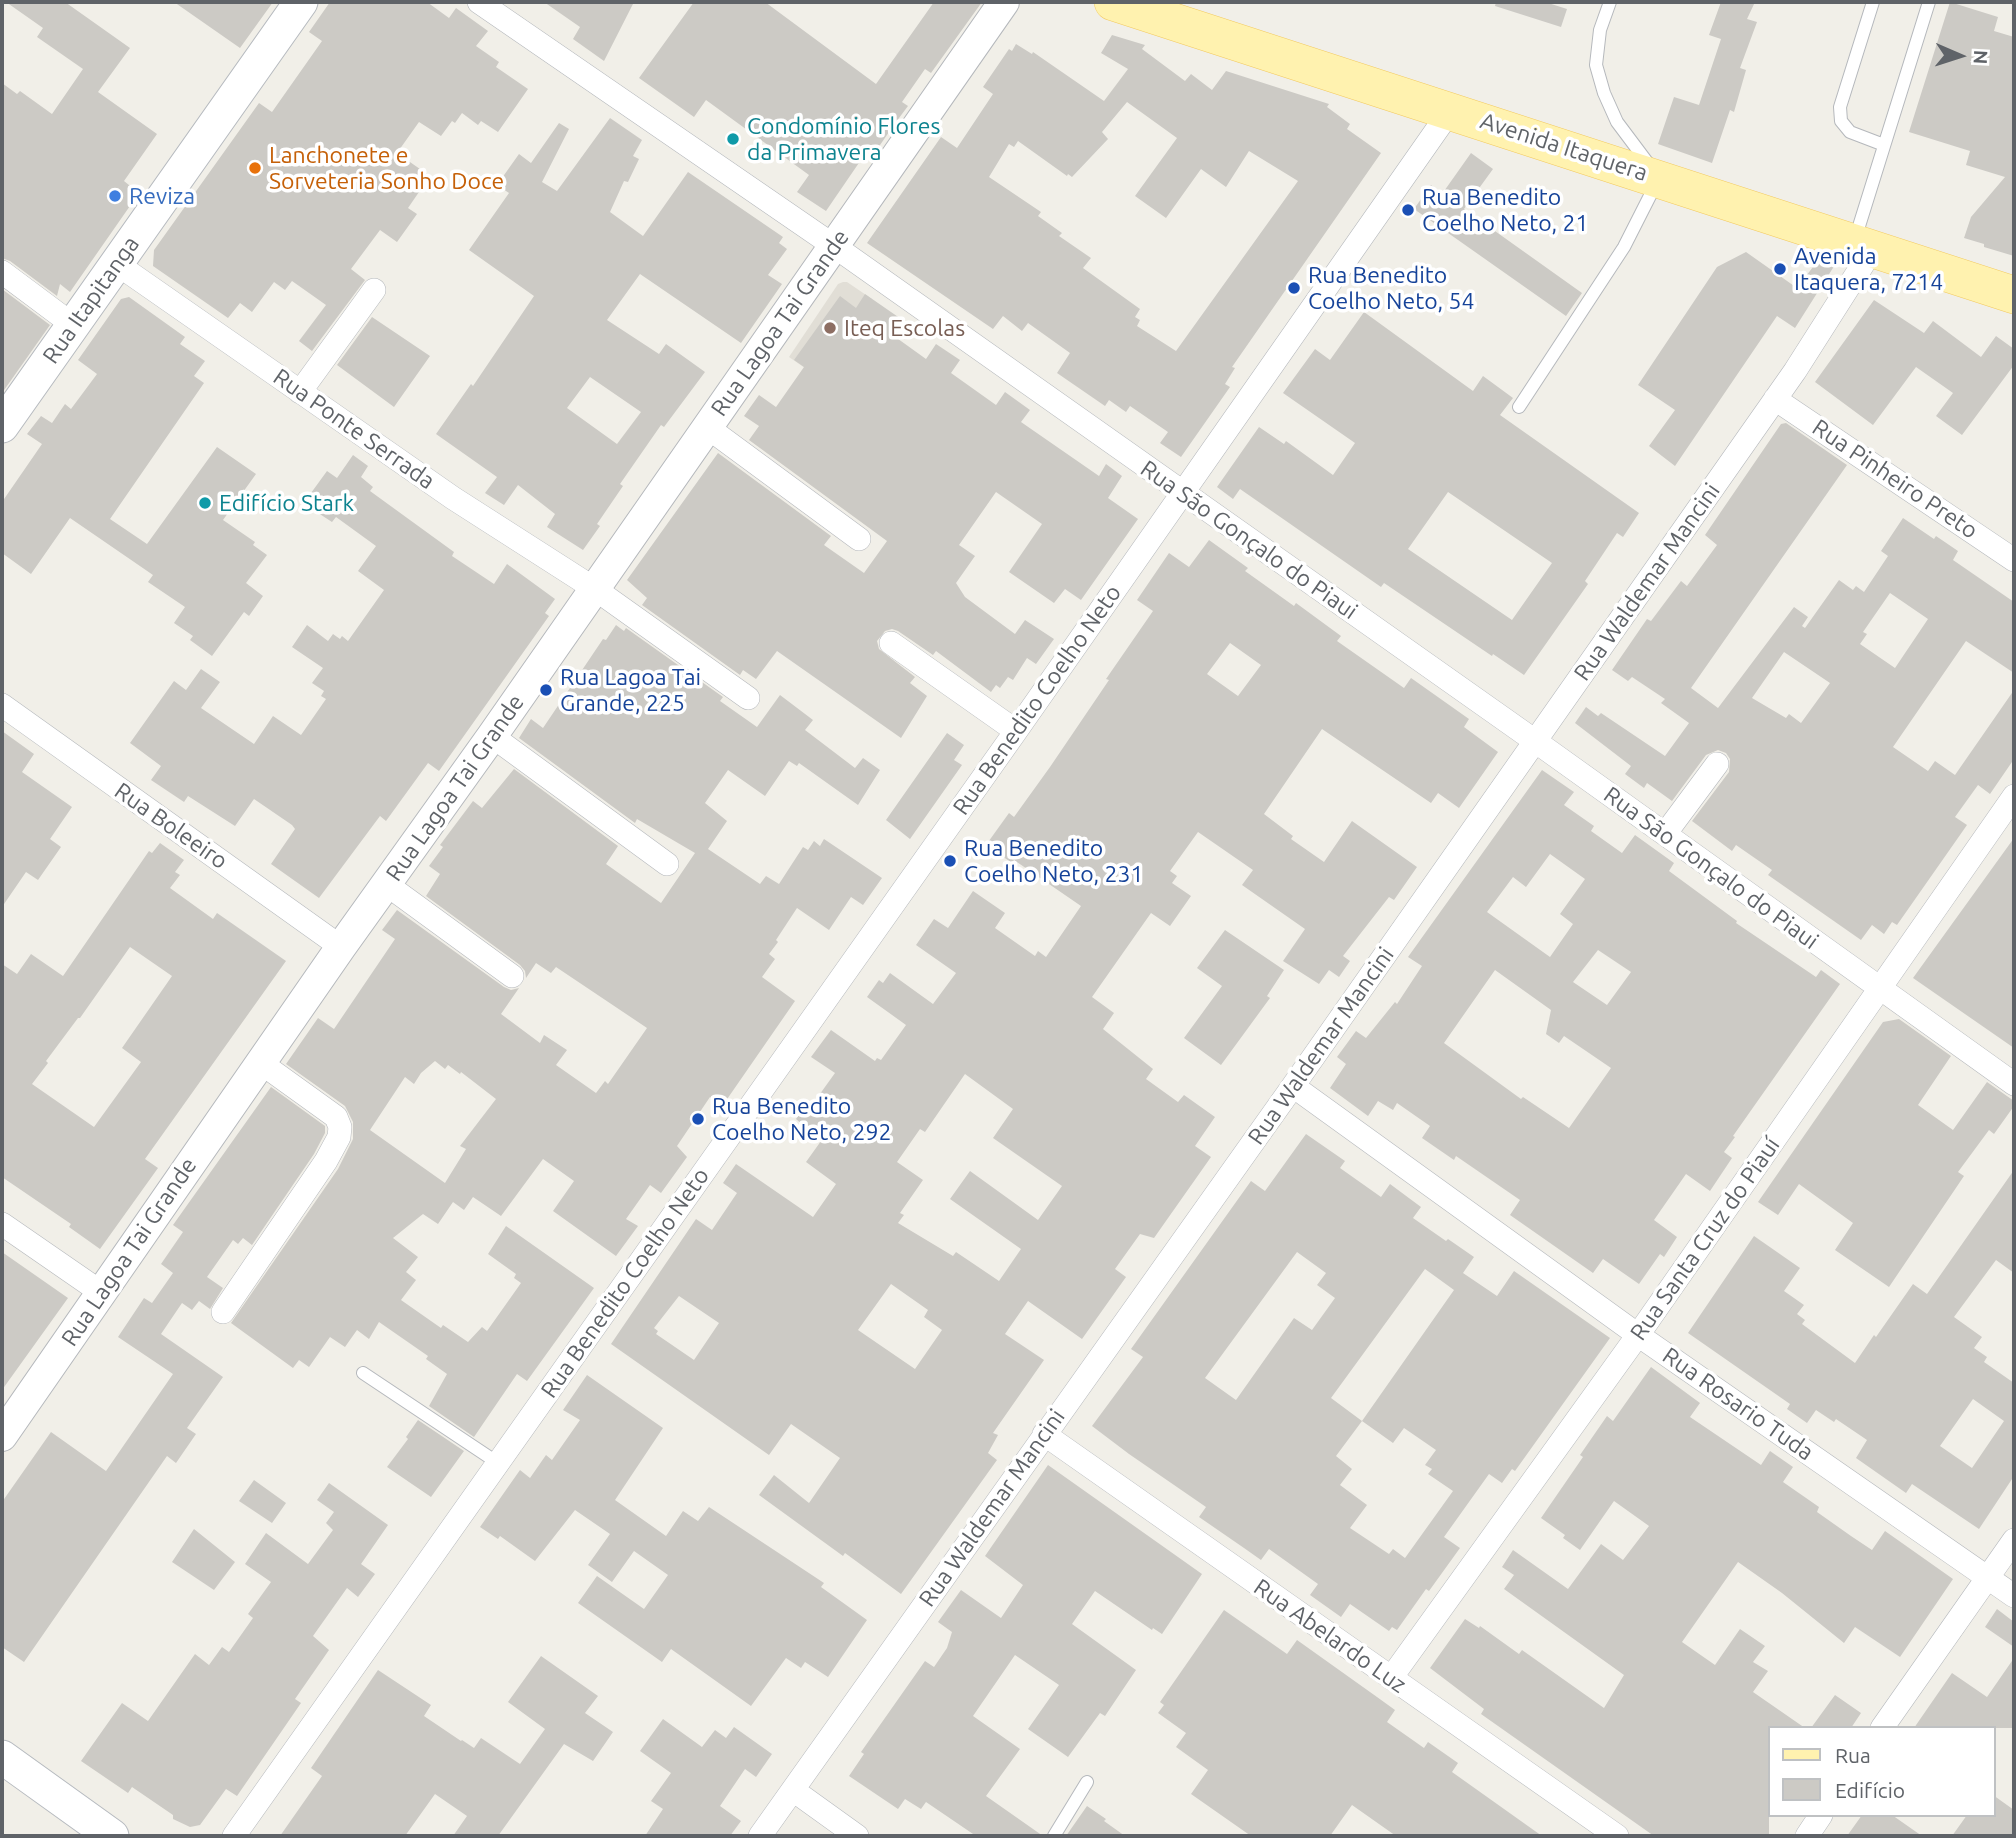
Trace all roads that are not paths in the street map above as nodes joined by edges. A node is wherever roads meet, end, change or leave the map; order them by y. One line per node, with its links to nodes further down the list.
1 (302, 2): 13 (main road, Rua Itapitanga)
2 (479, 2): 11 (street, Rua São Gonçalo do Piaui)
3 (1004, 2): 11 (street, Rua Lagoa Tai Grande)
4 (1113, 2): 8 (main road, Avenida Itaquera)
5 (1610, 2): 10 (lane)
6 (1873, 2): 9 (lane)
7 (1929, 2): 9 (lane)
8 (1450, 111): 10 (main road, Avenida Itaquera); 23 (street, Rua Benedito Coelho Neto)
9 (1884, 145): 12 (lane)
10 (1659, 178): 12 (main road, Avenida Itaquera); 20 (lane)
11 (834, 246): 22 (street, Rua Lagoa Tai Grande); 23 (street, Rua São Gonçalo do Piaui)
12 (1863, 246): 16 (main road, Avenida Itaquera); 19 (street, Rua Waldemar Mancini)
13 (117, 264): 17 (main road, Rua Itapitanga); 18 (street, Rua Ponte Serrada)
14 (2, 272): 17 (street)
15 (374, 290): 18 (street)
16 (2014, 295)
17 (73, 325): 21 (main road, Rua Itapitanga)
18 (300, 392): 26 (street, Rua Ponte Serrada)
19 (1776, 398): 25 (street, Rua Pinheiro Preto); 32 (street, Rua Waldemar Mancini)
20 (1519, 407)
21 (2, 426)
22 (707, 428): 24 (street); 26 (street, Rua Lagoa Tai Grande)
23 (1182, 493): 30 (street, Rua Benedito Coelho Neto); 32 (street, Rua São Gonçalo do Piaui)
24 (859, 539)
25 (2014, 561)
26 (595, 589): 28 (street, Rua Ponte Serrada); 31 (street, Rua Lagoa Tai Grande)
27 (891, 643): 30 (street)
28 (748, 698)
29 (2, 705): 38 (street, Rua Boleeiro)
30 (1016, 731): 51 (street, Rua Benedito Coelho Neto)
31 (492, 736): 36 (street); 37 (street, Rua Lagoa Tai Grande)
32 (1535, 741): 35 (street, Rua São Gonçalo do Piaui); 43 (street, Rua Waldemar Mancini)
33 (1717, 764): 35 (street)
34 (2014, 796): 40 (street, Rua Santa Cruz do Piauí)
35 (1665, 834): 40 (street, Rua São Gonçalo do Piaui)
36 (667, 864)
37 (386, 884): 38 (street, Rua Lagoa Tai Grande); 39 (street)
38 (341, 947): 41 (street, Rua Lagoa Tai Grande)
39 (512, 976)
40 (1879, 988): 42 (street, Rua São Gonçalo do Piaui); 47 (street, Rua Santa Cruz do Piauí)
41 (261, 1063): 45 (street, Rua Lagoa Tai Grande); 46 (street)
42 (2014, 1084)
43 (1293, 1086): 47 (street, Rua Rosario Tuda); 49 (street, Rua Waldemar Mancini)
44 (2, 1224): 45 (street)
45 (102, 1293): 50 (street, Rua Lagoa Tai Grande)
46 (223, 1312)
47 (1638, 1335): 53 (street, Rua Rosario Tuda); 55 (street, Rua Santa Cruz do Piauí)
48 (363, 1373): 51 (lane)
49 (1044, 1434): 55 (street, Rua Abelardo Luz); 59 (street, Rua Waldemar Mancini)
50 (2, 1436)
51 (498, 1463): 62 (street, Rua Benedito Coelho Neto)
52 (2014, 1540): 53 (street)
53 (1988, 1577): 54 (street, Rua Rosario Tuda); 56 (street)
54 (2014, 1596)
55 (1391, 1678): 66 (street, Rua Abelardo Luz)
56 (1883, 1726)
57 (2, 1757): 61 (main road)
58 (1087, 1782): 65 (lane)
59 (793, 1790): 63 (street, Rua Waldemar Mancini); 64 (street)
60 (1820, 1817): 67 (street)
61 (112, 1836)
62 (234, 1836)
63 (760, 1836)
64 (858, 1836)
65 (1054, 1836)
66 (1617, 1836)
67 (1807, 1836)

